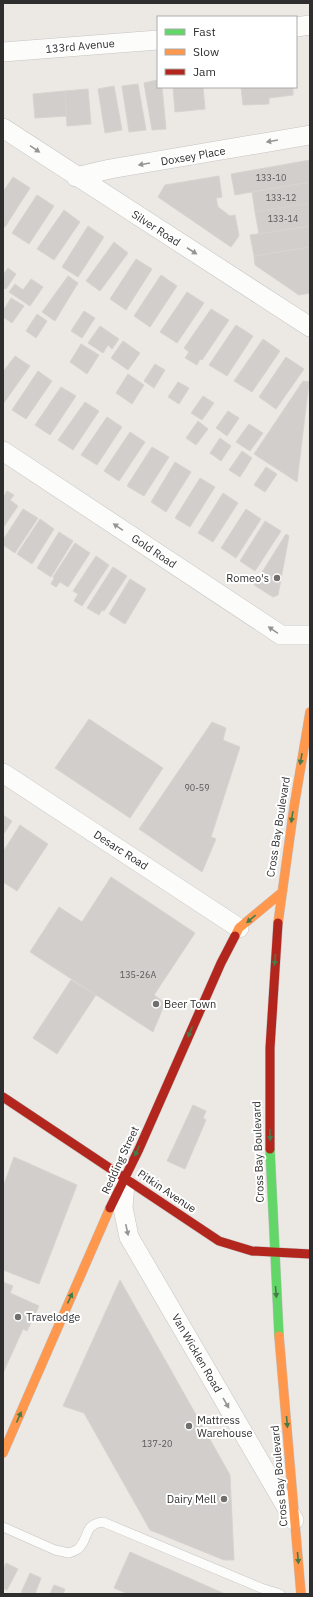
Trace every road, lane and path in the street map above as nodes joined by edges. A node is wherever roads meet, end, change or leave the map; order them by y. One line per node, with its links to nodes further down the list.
1 (310, 25): 2 (street)
2 (297, 26)
3 (157, 40): 4 (street, 133rd Avenue)
4 (3, 52)
5 (3, 128): 7 (street, Silver Road, one-way to 7)
6 (310, 135): 7 (street, Doxsey Place, one-way to 7)
7 (76, 177): 8 (street, Silver Road, one-way to 8)
8 (310, 327)
9 (3, 451): 10 (street, Gold Road, one-way to 9)
10 (310, 635)
11 (310, 712): 13 (street, Cross Bay Boulevard, one-way to 13)
12 (3, 773): 14 (street, Desarc Road)
13 (280, 894): 14 (street, Redding Street, one-way to 14); 17 (street, Cross Bay Boulevard, one-way to 17)
14 (239, 928): 16 (street, Redding Street, one-way to 16)
15 (3, 1097): 16 (street, Pitkin Avenue)
16 (125, 1177): 17 (street, Pitkin Avenue); 19 (street, Redding Street, one-way to 16); 20 (street, Van Wicklen Road, one-way to 20)
17 (273, 1253): 18 (street, Pitkin Avenue); 20 (street, Cross Bay Boulevard, one-way to 20)
18 (310, 1254)
19 (3, 1453)
20 (295, 1522): 23 (street, Cross Bay Boulevard, one-way to 23)
21 (3, 1527): 22 (lane)
22 (280, 1594)
23 (301, 1594)

